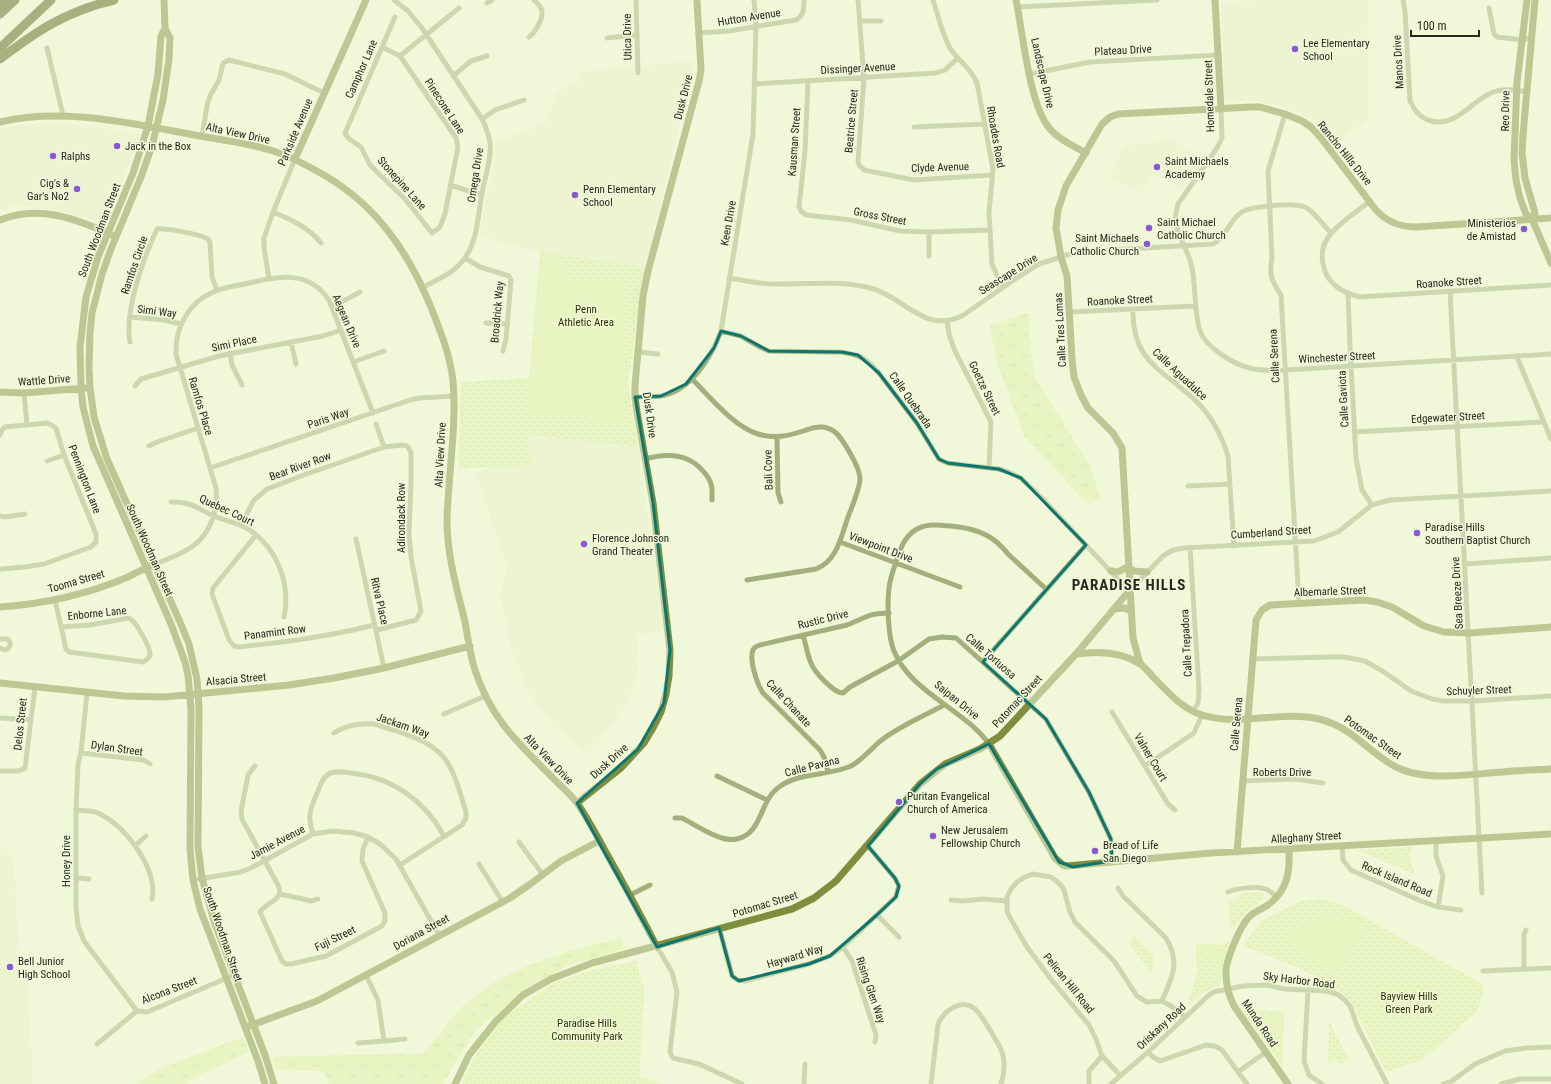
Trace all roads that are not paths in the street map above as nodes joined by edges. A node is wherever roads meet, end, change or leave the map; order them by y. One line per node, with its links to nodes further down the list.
1 (5, 0): 22 (highway)
2 (15, 0): 25 (highway)
3 (51, 0): 39 (highway)
4 (114, 0): 45 (highway)
5 (164, 0): 30 (street, South Woodman Street)
6 (366, 0): 54 (street, Parkside Avenue)
7 (394, 0): 20 (street, Omega Drive)
8 (534, 0): 34 (street)
9 (636, 0): 32 (street, Utica Drive)
10 (697, 0): 31 (street, Dusk Drive)
11 (754, 0): 29 (street, Keen Drive)
12 (804, 0): 29 (street, Hutton Avenue)
13 (858, 0): 27 (street, Beatrice Street)
14 (933, 0): 44 (street, Rhoades Road)
15 (1157, 0): 21 (street)
16 (1215, 0): 41 (street, Homedale Street)
17 (1403, 0): 52 (street, Manos Drive)
18 (1527, 0): 37 (street, Reo Drive)
19 (1535, 0): 35 (street, Reo Drive)
20 (401, 2): 33 (street, Omega Drive)
21 (1017, 4): 47 (street, Landscape Drive)
22 (0, 5)
23 (459, 8): 33 (street)
24 (1489, 8): 37 (street)
25 (0, 14)
26 (395, 17): 38 (street, Camphor Lane)
27 (860, 21): 28 (street); 49 (street, Beatrice Street)
28 (881, 21)
29 (756, 26): 31 (street, Hutton Avenue); 51 (street, Keen Drive)
30 (165, 28): 62 (street, South Woodman Street); 63 (street, South Woodman Street)
31 (698, 33): 116 (street, Dusk Drive)
32 (636, 35): 36 (street); 46 (street, Utica Drive)
33 (426, 36): 42 (street); 48 (street, Omega Drive)
34 (529, 37)
35 (1532, 37): 37 (street); 53 (street, Reo Drive)
36 (607, 38)
37 (1522, 40): 52 (street, Reo Drive)
38 (382, 47): 42 (street, Pinecone Lane); 65 (street, Camphor Lane)
39 (0, 48)
40 (47, 48): 58 (street)
41 (1219, 55): 47 (street, Plateau Drive); 56 (street, Homedale Street)
42 (400, 56): 71 (street, Pinecone Lane)
43 (487, 56): 48 (street)
44 (958, 58): 49 (street, Dissinger Avenue); 61 (street, Rhoades Road)
45 (0, 59)
46 (638, 73)
47 (1030, 74): 67 (street, Landscape Drive)
48 (453, 76): 59 (street, Omega Drive)
49 (864, 78): 50 (street, Dissinger Avenue); 69 (street, Beatrice Street)
50 (808, 81): 51 (street, Dissinger Avenue); 74 (street, Kausman Street)
51 (754, 84): 93 (street, Keen Drive)
52 (1517, 90): 53 (street); 78 (street, Reo Drive)
53 (1527, 92): 78 (street, Reo Drive)
54 (324, 93): 66 (street); 68 (street, Parkside Avenue)
55 (524, 100): 59 (street)
56 (1221, 109): 57 (street, Rancho Hills Drive); 67 (street, Rancho Hills Drive); 87 (street, Homedale Street)
57 (1285, 114): 73 (street, Rancho Hills Drive); 75 (street, Calle Serena)
58 (63, 116): 60 (street, Alta View Drive); 62 (street, Alta View Drive)
59 (482, 119): 72 (street, Omega Drive)
60 (0, 122)
61 (984, 124): 64 (street); 70 (street, Rhoades Road)
62 (148, 126): 63 (street, Alta View Drive); 82 (street, South Woodman Street)
63 (157, 128): 66 (street, Alta View Drive); 85 (street, South Woodman Street)
64 (914, 128)
65 (345, 129): 83 (street, Stonepine Lane)
66 (202, 136): 68 (street, Alta View Drive)
67 (1086, 153): 89 (street, Calle Tres Lomas)
68 (295, 159): 76 (street, Parkside Avenue); 96 (street, Alta View Drive)
69 (864, 170): 70 (street, Clyde Avenue)
70 (992, 175): 80 (street, Rhoades Road)
71 (450, 185): 72 (street); 83 (street, Pinecone Lane)
72 (482, 195): 90 (street, Omega Drive)
73 (1370, 201): 78 (street, Rancho Hills Drive); 84 (street)
74 (800, 203): 81 (street, Gross Street)
75 (1270, 206): 84 (street, Seascape Drive); 87 (street, Seascape Drive); 126 (street, Calle Serena)
76 (273, 212): 86 (street); 92 (street, Parkside Avenue)
77 (1551, 218): 78 (street, Rancho Hills Drive)
78 (1532, 219): 91 (street, Reo Drive)
79 (0, 220): 82 (street)
80 (989, 230): 81 (street, Gross Street); 95 (street, Rhoades Road)
81 (928, 232): 88 (street)
82 (108, 233): 85 (street); 131 (street, South Woodman Street)
83 (432, 233)
84 (1331, 233): 100 (street)
85 (116, 237): 130 (street, South Woodman Street)
86 (321, 242)
87 (1185, 246): 89 (street, Seascape Drive); 101 (street, Winchester Street)
88 (929, 256)
89 (1061, 257): 95 (street, Seascape Drive); 104 (street, Calle Tres Lomas)
90 (465, 258): 96 (street, Omega Drive); 109 (street, Broadrick Way)
91 (1551, 263)
92 (269, 278): 97 (street, Ramfos Place); 102 (street, Aegean Drive)
93 (729, 278): 106 (street, Seascape Drive); 111 (street, Keen Drive)
94 (1551, 285): 99 (street, Roanoke Street)
95 (1004, 286): 106 (street, Seascape Drive)
96 (423, 287): 134 (street, Alta View Drive)
97 (217, 290): 105 (street, Ramfos Circle); 108 (street, Ramfos Place)
98 (360, 292): 102 (street)
99 (1450, 292): 100 (street, Roanoke Street); 121 (street, Sea Breeze Drive)
100 (1348, 293): 124 (street, Calle Gaviota)
101 (1195, 306): 103 (street, Roanoke Street); 126 (street, Winchester Street)
102 (332, 308): 110 (street, Aegean Drive)
103 (1133, 309): 104 (street, Roanoke Street); 153 (street, Calle Aguadulce)
104 (1070, 312): 176 (street, Calle Tres Lomas)
105 (130, 317): 108 (street, Simi Way); 112 (street, Ramfos Circle)
106 (947, 321): 151 (street, Goetze Street)
107 (486, 323): 109 (street)
108 (181, 324): 125 (street, Ramfos Place)
109 (508, 324): 115 (street, Broadrick Way)
110 (341, 330): 113 (street, Simi Place); 122 (street, Aegean Drive)
111 (721, 331): 127 (street, Keen Drive); 151 (street, Calle Quebrada)
112 (130, 342)
113 (291, 342): 117 (street, Simi Place); 123 (street)
114 (384, 351): 122 (street)
115 (503, 351)
116 (638, 352): 118 (street); 135 (street, Dusk Drive)
117 (230, 353): 125 (street, Simi Place); 128 (street)
118 (658, 354)
119 (1551, 354): 120 (street, Winchester Street)
120 (1517, 357): 121 (street, Winchester Street); 137 (street)
121 (1454, 360): 124 (street, Winchester Street); 140 (street, Sea Breeze Drive)
122 (353, 362): 136 (street, Aegean Drive)
123 (296, 364)
124 (1351, 366): 126 (street, Winchester Street); 142 (street, Calle Gaviota)
125 (179, 368): 129 (street, Simi Place); 141 (street, Ramfos Place)
126 (1286, 370): 168 (street, Calle Serena)
127 (692, 378): 135 (street, Keen Drive); 144 (street, Viewpoint Drive)
128 (242, 385)
129 (135, 386)
130 (90, 387): 131 (street, Wattle Drive); 175 (street, South Woodman Street)
131 (81, 388): 133 (street, Wattle Drive); 177 (street, South Woodman Street)
132 (0, 392): 133 (street, Wattle Drive)
133 (24, 393): 139 (street)
134 (454, 396): 136 (street, Paris Way); 201 (street, Alta View Drive)
135 (635, 397): 149 (street, Dusk Drive)
136 (373, 413): 152 (street, Paris Way)
137 (1543, 422): 140 (street, Edgewater Street); 145 (street)
138 (376, 424): 147 (street)
139 (27, 425): 143 (street); 148 (street, Pennington Lane)
140 (1458, 427): 142 (street, Edgewater Street); 156 (street, Sea Breeze Drive)
141 (198, 428): 146 (street); 152 (street, Ramfos Place)
142 (1354, 432): 160 (street, Calle Gaviota)
143 (0, 435)
144 (777, 437): 159 (street, Bali Cove); 167 (street, Viewpoint Drive)
145 (1551, 439)
146 (149, 446)
147 (384, 448): 164 (street, Bear River Row); 196 (street, Adirondack Row)
148 (64, 455): 150 (street); 178 (street, Pennington Lane)
149 (645, 458): 157 (street); 240 (street, Dusk Drive)
150 (47, 461)
151 (989, 467): 169 (street, Calle Quebrada)
152 (210, 468): 163 (street, Ramfos Place)
153 (1230, 484): 154 (street); 170 (street, Calle Aguadulce)
154 (1188, 486)
155 (1551, 491): 156 (street, Cumberland Street)
156 (1462, 497): 160 (street, Cumberland Street); 174 (street, Sea Breeze Drive)
157 (712, 500)
158 (171, 502): 163 (street, Quebec Court)
159 (781, 502)
160 (1372, 505): 168 (street, Cumberland Street)
161 (25, 514): 162 (street)
162 (0, 516)
163 (214, 516): 164 (street, Quebec Court); 175 (street, Ramfos Place)
164 (241, 526): 165 (street, Quebec Court)
165 (256, 535): 192 (street, Quebec Court); 193 (street, Panamint Row)
166 (356, 539): 193 (street, Ritva Place)
167 (840, 542): 173 (street, Viewpoint Drive); 181 (street)
168 (1296, 543): 170 (street, Cumberland Street); 186 (street, Calle Serena)
169 (1086, 544): 179 (street, Calle Quebrada); 183 (street)
170 (1234, 546): 171 (street, Cumberland Street)
171 (1190, 548): 180 (street, Cumberland Street); 219 (street, Calle Trepadora)
172 (1551, 558): 174 (street)
173 (897, 563): 182 (street, Viewpoint Drive); 183 (street, Saipan Drive); 191 (street, Saipan Drive)
174 (1465, 564): 197 (street, Sea Breeze Drive)
175 (154, 565): 177 (street, Tooma Street); 212 (street, South Woodman Street)
176 (1129, 567): 179 (street); 180 (street); 184 (street, Calle Tres Lomas)
177 (145, 568): 185 (street, Tooma Street); 213 (street, South Woodman Street)
178 (0, 569)
179 (1111, 571): 184 (street, Calle Quebrada)
180 (1147, 572): 184 (street, Cumberland Street)
181 (747, 580)
182 (960, 587)
183 (1047, 590): 206 (street)
184 (1129, 591): 189 (street, Cumberland Street); 190 (street, Calle Tres Lomas)
185 (55, 600): 187 (street, Tooma Street); 194 (street)
186 (1299, 603): 188 (street, Albemarle Street); 197 (street, Albemarle Street)
187 (0, 606)
188 (1270, 606): 204 (street, Calle Serena)
189 (1115, 609): 190 (street); 203 (street, Cumberland Street)
190 (1131, 611): 207 (street, Calle Tres Lomas)
191 (889, 613): 198 (street, Rustic Drive); 205 (street, Saipan Drive)
192 (284, 617)
193 (374, 624): 196 (street, Ritva Place)
194 (61, 627): 194 (street, Enborne Lane)
195 (1551, 627): 197 (street, Albemarle Street)
196 (377, 630): 208 (street, Ritva Place)
197 (1469, 633): 216 (street, Sea Breeze Drive)
198 (804, 635): 200 (street, Rustic Drive); 205 (street, Calle Tortuosa)
199 (0, 639): 202 (street)
200 (760, 645): 234 (street, Calle Chanate)
201 (470, 646): 208 (street, Alsacia Street); 214 (street, Alta View Drive)
202 (0, 648)
203 (1076, 654): 207 (street, Potomac Street); 217 (street, Potomac Street)
204 (1252, 659): 216 (street, Schuyler Street); 224 (street, Calle Serena)
205 (898, 660): 206 (street, Calle Tortuosa); 218 (street, Saipan Drive)
206 (983, 662): 217 (street, Calle Tortuosa)
207 (1141, 664): 219 (street, Potomac Street)
208 (384, 668): 212 (street, Alsacia Street)
209 (0, 683): 210 (street, Alsacia Street)
210 (35, 687): 211 (street, Alsacia Street); 225 (street, Delos Street)
211 (87, 693): 213 (street, Alsacia Street); 228 (street, Honey Drive)
212 (198, 693): 213 (street, Alsacia Street); 265 (street, South Woodman Street)
213 (190, 694): 267 (street, South Woodman Street)
214 (485, 696): 221 (street); 240 (street, Alta View Drive)
215 (1551, 696): 216 (street, Schuyler Street)
216 (1473, 701): 235 (street, Sea Breeze Drive)
217 (1030, 704): 227 (street, Potomac Street); 259 (street, Calle Tortuosa)
218 (944, 705): 227 (street, Saipan Drive); 234 (street, Calle Pavana)
219 (1193, 711): 222 (street, Potomac Street)
220 (1112, 712): 231 (street, Valner Court)
221 (444, 714)
222 (1202, 715): 224 (street, Potomac Street); 231 (street)
223 (0, 718): 225 (street)
224 (1248, 719): 235 (street, Potomac Street); 237 (street, Calle Serena)
225 (31, 720): 233 (street, Delos Street)
226 (334, 733): 247 (street, Jackam Way)
227 (989, 744): 254 (street, Potomac Street); 262 (street, Saipan Drive)
228 (81, 753): 229 (street, Dylan Street); 241 (street, Honey Drive)
229 (150, 764)
230 (255, 766): 258 (street)
231 (1145, 766): 242 (street, Valner Court)
232 (1551, 769): 235 (street, Potomac Street)
233 (0, 771)
234 (828, 772): 239 (street, Calle Pavana)
235 (1477, 774): 249 (street, Sea Breeze Drive)
236 (717, 776): 239 (street)
237 (1242, 782): 238 (street, Roberts Drive); 257 (street, Calle Serena)
238 (1323, 783)
239 (767, 800): 243 (street, Calle Pavana)
240 (577, 803): 250 (street, Alta View Drive)
241 (76, 810): 253 (street); 264 (street, Honey Drive)
242 (1175, 810)
243 (675, 818)
244 (312, 834): 247 (street); 248 (street, Jamie Avenue); 258 (street, Jamie Avenue)
245 (1551, 834): 249 (street, Alleghany Street)
246 (146, 836): 253 (street)
247 (444, 836): 260 (street)
248 (368, 837): 260 (street, Jamie Avenue); 272 (street, Fuji Street)
249 (1480, 839): 251 (street, Alleghany Street); 271 (street, Sea Breeze Drive)
250 (599, 841): 263 (street, Doriana Street); 273 (street, Alta View Drive)
251 (1436, 841): 255 (street, Alleghany Street); 280 (street)
252 (519, 842): 263 (street)
253 (136, 845): 275 (street)
254 (868, 846): 282 (street, Hayward Way); 283 (street, Potomac Street)
255 (1342, 846): 256 (street, Alleghany Street); 280 (street, Rock Island Road)
256 (1290, 849): 257 (street, Alleghany Street); 274 (street, Munda Road)
257 (1237, 852): 259 (street, Alleghany Street)
258 (265, 860): 265 (street, Jamie Avenue); 272 (street)
259 (1112, 861): 262 (street, Alleghany Street)
260 (400, 864): 285 (street, Jamie Avenue)
261 (479, 864): 278 (street)
262 (1063, 865)
263 (543, 875): 278 (street, Doriana Street)
264 (77, 878): 266 (street); 298 (street, Honey Drive)
265 (202, 878): 267 (street, Jamie Avenue); 292 (street, South Woodman Street)
266 (89, 879)
267 (193, 880): 294 (street, South Woodman Street)
268 (650, 885): 273 (street)
269 (1118, 888): 297 (street)
270 (1228, 892): 274 (street)
271 (1482, 893)
272 (280, 894): 276 (street)
273 (630, 895): 288 (street, Alta View Drive)
274 (1277, 896): 295 (street, Munda Road)
275 (152, 899)
276 (318, 899)
277 (951, 900): 279 (street)
278 (502, 901): 285 (street, Doriana Street)
279 (1006, 902): 297 (street); 310 (street, Pelican Hill Road)
280 (1438, 907): 281 (street, Rock Island Road)
281 (1461, 910)
282 (877, 915): 286 (street); 287 (street, Hayward Way)
283 (719, 928): 287 (street, Hayward Way); 288 (street, Potomac Street)
284 (1526, 930): 290 (street)
285 (439, 935): 293 (street, Doriana Street)
286 (899, 937)
287 (844, 946): 304 (street, Rising Glen Way)
288 (657, 947): 317 (street, Potomac Street); 318 (street, Alta View Drive)
289 (1551, 968): 290 (street)
290 (1524, 969): 291 (street)
291 (1483, 972)
292 (234, 975): 294 (street, Alcona Street); 300 (street, South Woodman Street)
293 (366, 975): 300 (street, Doriana Street); 303 (street)
294 (226, 978): 298 (street, Alcona Street); 301 (street, South Woodman Street)
295 (1228, 989): 296 (street, Sky Harbor Road); 299 (street, Oriskany Road); 309 (street, Munda Road)
296 (1308, 990): 326 (street); 327 (street, Sky Harbor Road)
297 (1162, 1001): 299 (street)
298 (137, 1011): 306 (street, Alcona Street)
299 (1185, 1017): 308 (street, Oriskany Road)
300 (252, 1024): 301 (street, Doriana Street); 316 (street, South Woodman Street)
301 (245, 1027): 315 (street, South Woodman Street)
302 (405, 1039): 303 (street)
303 (384, 1041): 305 (street)
304 (875, 1042)
305 (358, 1043)
306 (97, 1044)
307 (1551, 1048): 328 (street)
308 (1148, 1052): 312 (street); 313 (street, Oriskany Road)
309 (1266, 1052): 312 (street); 325 (street, Munda Road)
310 (1102, 1056): 313 (street, Pelican Hill Road); 322 (street)
311 (805, 1064): 319 (street)
312 (1238, 1072): 324 (street)
313 (1120, 1075): 323 (street, Oriskany Road)
314 (1551, 1079): 329 (street)
315 (265, 1084)
316 (274, 1084)
317 (455, 1084)
318 (742, 1084)
319 (804, 1084)
320 (932, 1084): 321 (street)
321 (1001, 1084)
322 (1089, 1084)
323 (1111, 1084)
324 (1247, 1084)
325 (1288, 1084)
326 (1322, 1084)
327 (1387, 1084)
328 (1443, 1084)
329 (1501, 1084)

